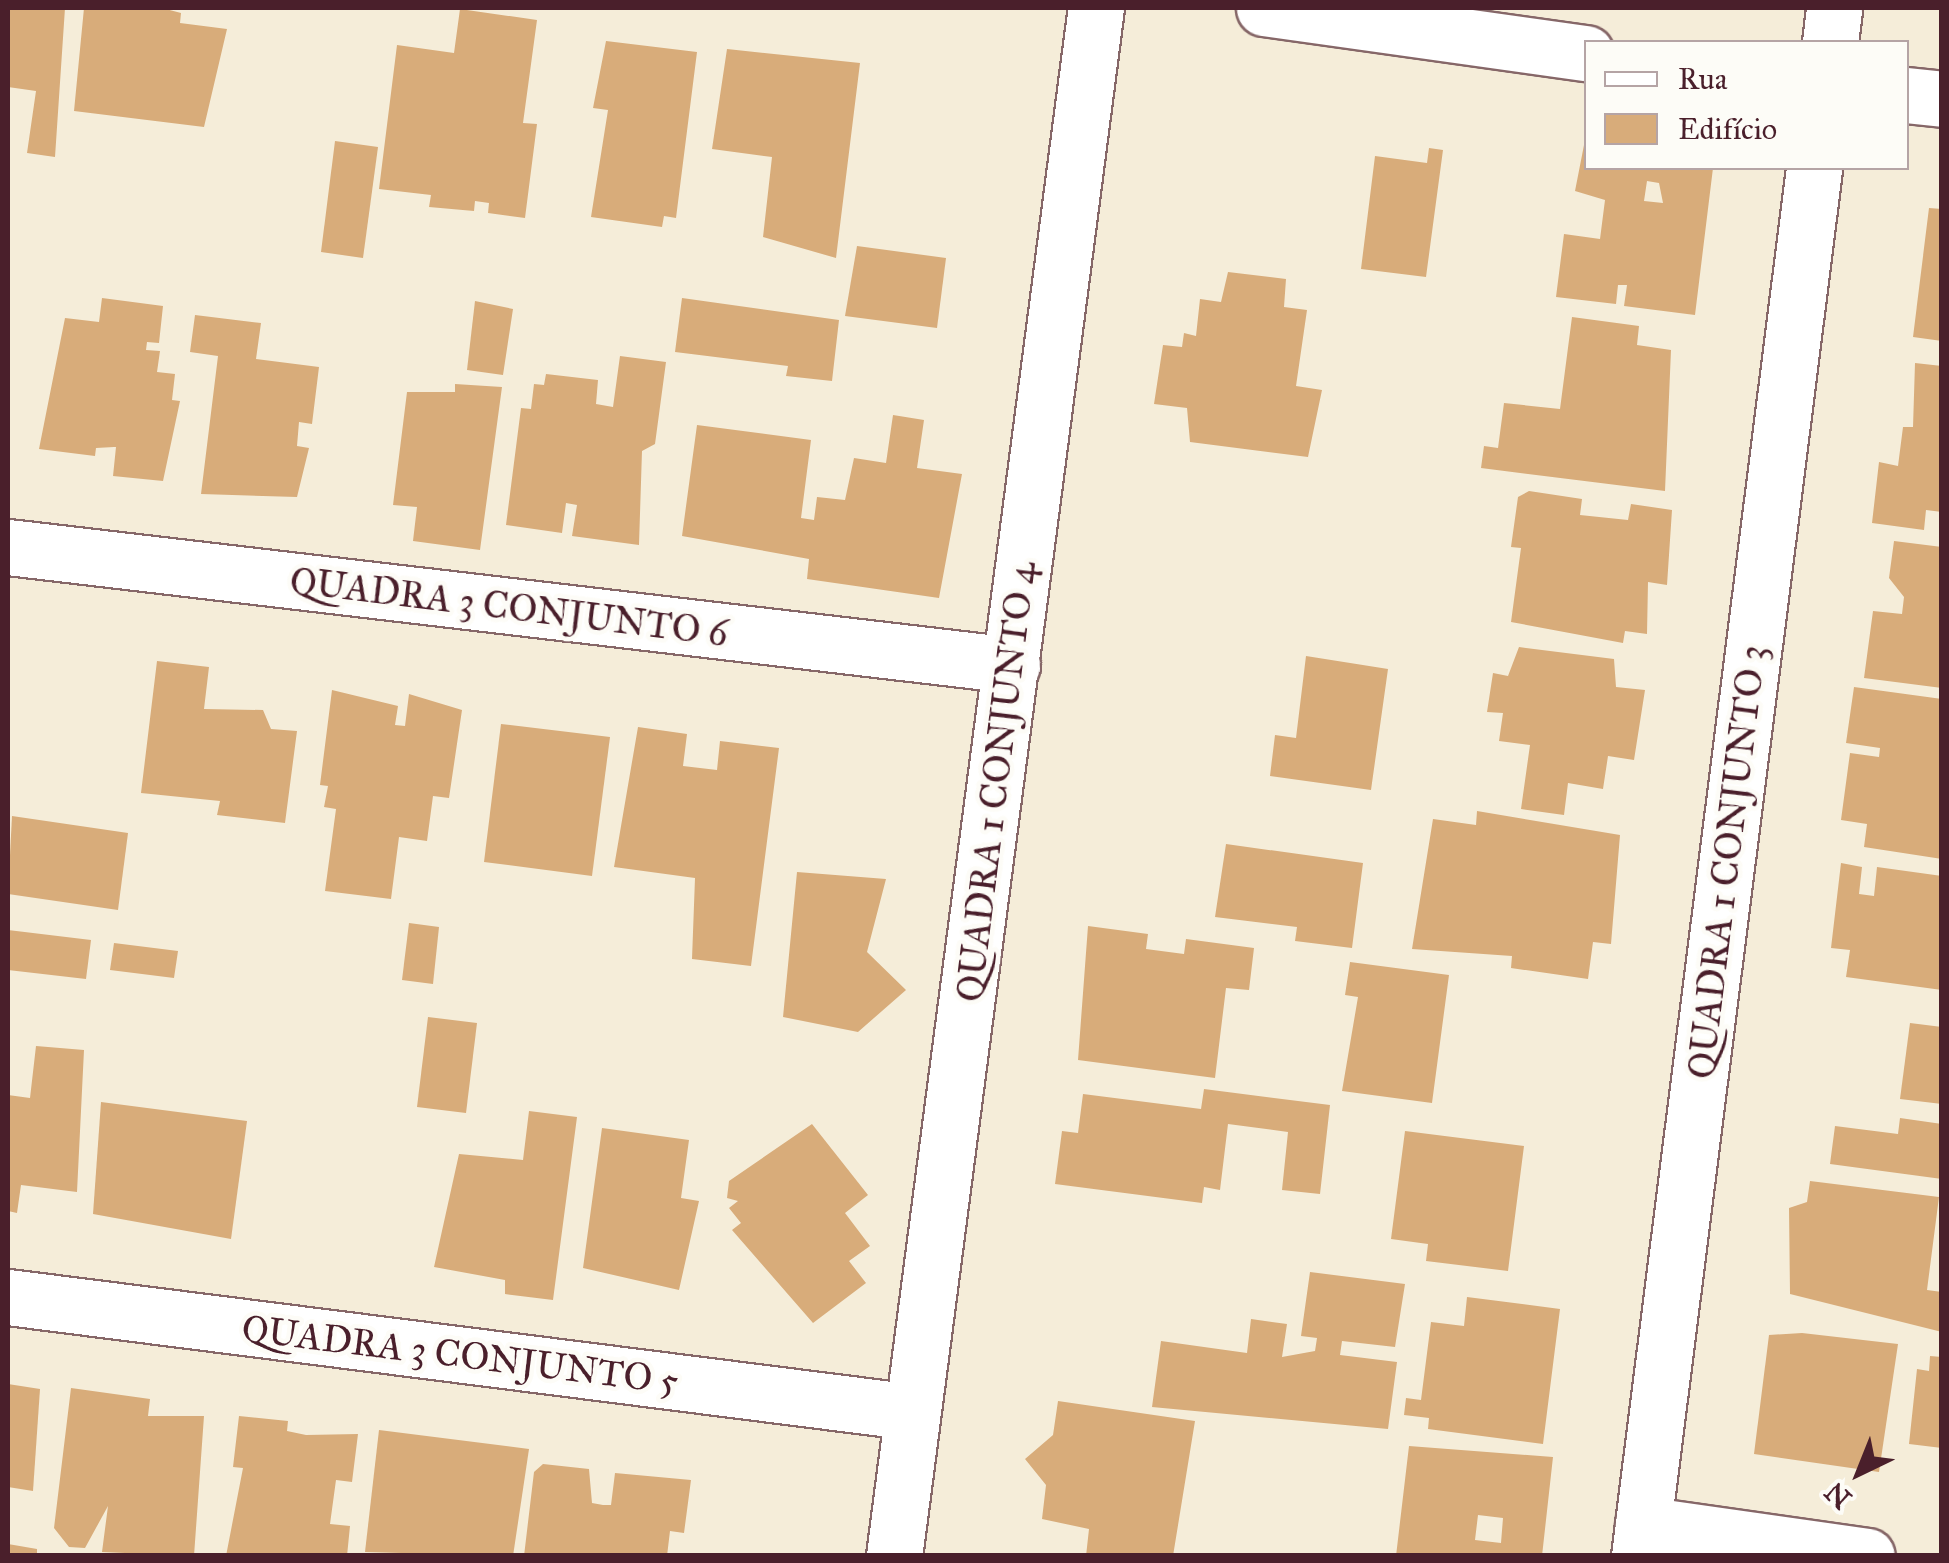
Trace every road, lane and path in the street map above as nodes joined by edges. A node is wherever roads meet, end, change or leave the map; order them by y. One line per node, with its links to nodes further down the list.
1 (1096, 8): 10 (street, QUADRA 1 CONJUNTO 4)
2 (1264, 8): 5 (street)
3 (1834, 8): 4 (street)
4 (1830, 40)
5 (1584, 53)
6 (1909, 95): 7 (street)
7 (1942, 99)
8 (1814, 170): 13 (street, QUADRA 1 CONJUNTO 3)
9 (8, 548): 10 (street, QUADRA 3 CONJUNTO 6)
10 (1012, 665): 12 (street, QUADRA 1 CONJUNTO 4)
11 (8, 1297): 12 (street, QUADRA 3 CONJUNTO 5)
12 (913, 1412): 14 (street, QUADRA 1 CONJUNTO 4)
13 (1641, 1540): 15 (street)
14 (894, 1556)
15 (1867, 1556)

